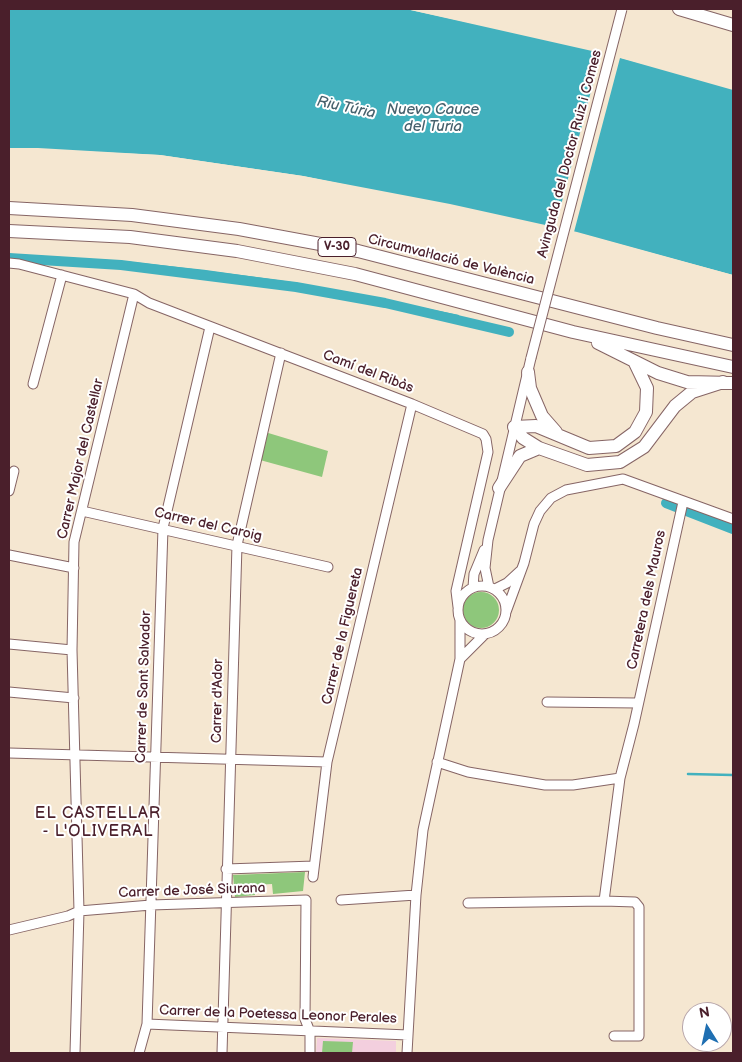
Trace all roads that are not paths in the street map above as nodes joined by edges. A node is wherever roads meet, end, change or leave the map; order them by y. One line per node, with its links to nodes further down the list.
1 (622, 9): 15 (street, Avinguda del Doctor Ruiz i Comes, bridge)
2 (679, 9): 3 (highway)
3 (733, 25)
4 (9, 208): 11 (highway, Circumval·lació de València / V-30)
5 (9, 231): 10 (highway, V-30)
6 (9, 263): 7 (street, Camí del Ribàs)
7 (62, 275): 8 (street, Camí del Ribàs); 17 (street)
8 (134, 294): 9 (street, Camí del Ribàs); 26 (street, Carrer Major del Castellar)
9 (210, 326): 12 (street, Camí del Ribàs); 28 (street, Carrer de Sant Salvador)
10 (573, 332): 13 (highway); 14 (highway, V-30)
11 (733, 345)
12 (281, 353): 18 (street, Camí del Ribàs); 30 (street, Carrer d'Ador)
13 (634, 361): 16 (highway); 20 (highway)
14 (733, 367)
15 (528, 372): 19 (street, Avinguda del Doctor Ruiz i Comes); 20 (highway)
16 (728, 383): 21 (highway)
17 (33, 384)
18 (412, 404): 31 (street, Camí del Ribàs); 54 (street, Carrer de la Figuereta)
19 (514, 427): 20 (highway); 21 (highway); 23 (street, Avinguda del Doctor Ruiz i Comes)
20 (560, 436)
21 (539, 448): 23 (highway)
22 (14, 470): 24 (street)
23 (499, 488): 29 (street, Avinguda del Doctor Ruiz i Comes)
24 (9, 491)
25 (683, 502): 27 (street); 36 (street); 49 (street, Carretera dels Mauros)
26 (82, 511): 28 (street, Carrer del Caroig); 35 (street, Carrer Major del Castellar)
27 (733, 519)
28 (163, 528): 30 (street, Carrer del Caroig); 52 (street, Carrer de Sant Salvador)
29 (488, 540): 32 (street, Avinguda del Doctor Ruiz i Comes); 38 (street, Avinguda del Doctor Ruiz i Comes)
30 (237, 545): 34 (street, Carrer del Caroig); 53 (street, Carrer d'Ador)
31 (465, 548): 32 (street); 37 (street, Camí del Ribàs); 39 (street, Camí del Ribàs)
32 (482, 553): 37 (street, Avinguda del Doctor Ruiz i Comes)
33 (9, 556): 35 (street)
34 (328, 567)
35 (74, 568): 44 (street, Carrer Major del Castellar)
36 (522, 569): 38 (street); 40 (street)
37 (472, 588): 38 (street); 39 (street)
38 (492, 588): 40 (street)
39 (458, 607): 41 (street)
40 (506, 612): 42 (street)
41 (460, 620): 42 (street); 45 (street)
42 (485, 634): 45 (street)
43 (9, 644): 44 (street)
44 (72, 650): 47 (street, Carrer Major del Castellar)
45 (460, 659): 55 (street)
46 (9, 692): 47 (street)
47 (74, 698): 51 (street, Carrer Major del Castellar)
48 (547, 702): 49 (street)
49 (637, 703): 56 (street, Carretera dels Mauros)
50 (9, 753): 51 (street)
51 (74, 754): 52 (street); 66 (street, Carrer Major del Castellar)
52 (156, 755): 53 (street); 65 (street, Carrer de Sant Salvador)
53 (230, 759): 54 (street); 58 (street, Carrer d'Ador)
54 (328, 762): 57 (street, Carrer de la Figuereta)
55 (437, 762): 56 (street); 60 (street)
56 (620, 778): 62 (street, Carretera dels Mauros)
57 (314, 866): 58 (street); 59 (street, Carrer de la Figuereta)
58 (226, 869): 64 (street, Carrer d'Ador)
59 (313, 877)
60 (416, 895): 61 (street); 71 (street)
61 (341, 900)
62 (604, 901): 63 (street); 72 (street)
63 (468, 903)
64 (226, 904): 65 (street, Carrer de José Siurana); 69 (street, Carrer d'Ador); 70 (street, Carrer de José Siurana)
65 (151, 905): 66 (street, Carrer de José Siurana); 68 (street, Carrer de Sant Salvador)
66 (79, 910): 67 (street, Carrer de José Siurana); 73 (street, Carrer Major del Castellar)
67 (9, 930)
68 (147, 1024): 69 (street, Carrer de la Poetessa Leonor Perales); 74 (street, Carrer de Sant Salvador)
69 (222, 1028): 70 (street, Carrer de la Poetessa Leonor Perales); 75 (street, Carrer d'Ador)
70 (310, 1032): 71 (street, Carrer de la Poetessa Leonor Perales); 76 (street)
71 (408, 1034): 77 (street)
72 (614, 1036)
73 (75, 1053)
74 (139, 1053)
75 (222, 1053)
76 (310, 1053)
77 (407, 1053)

